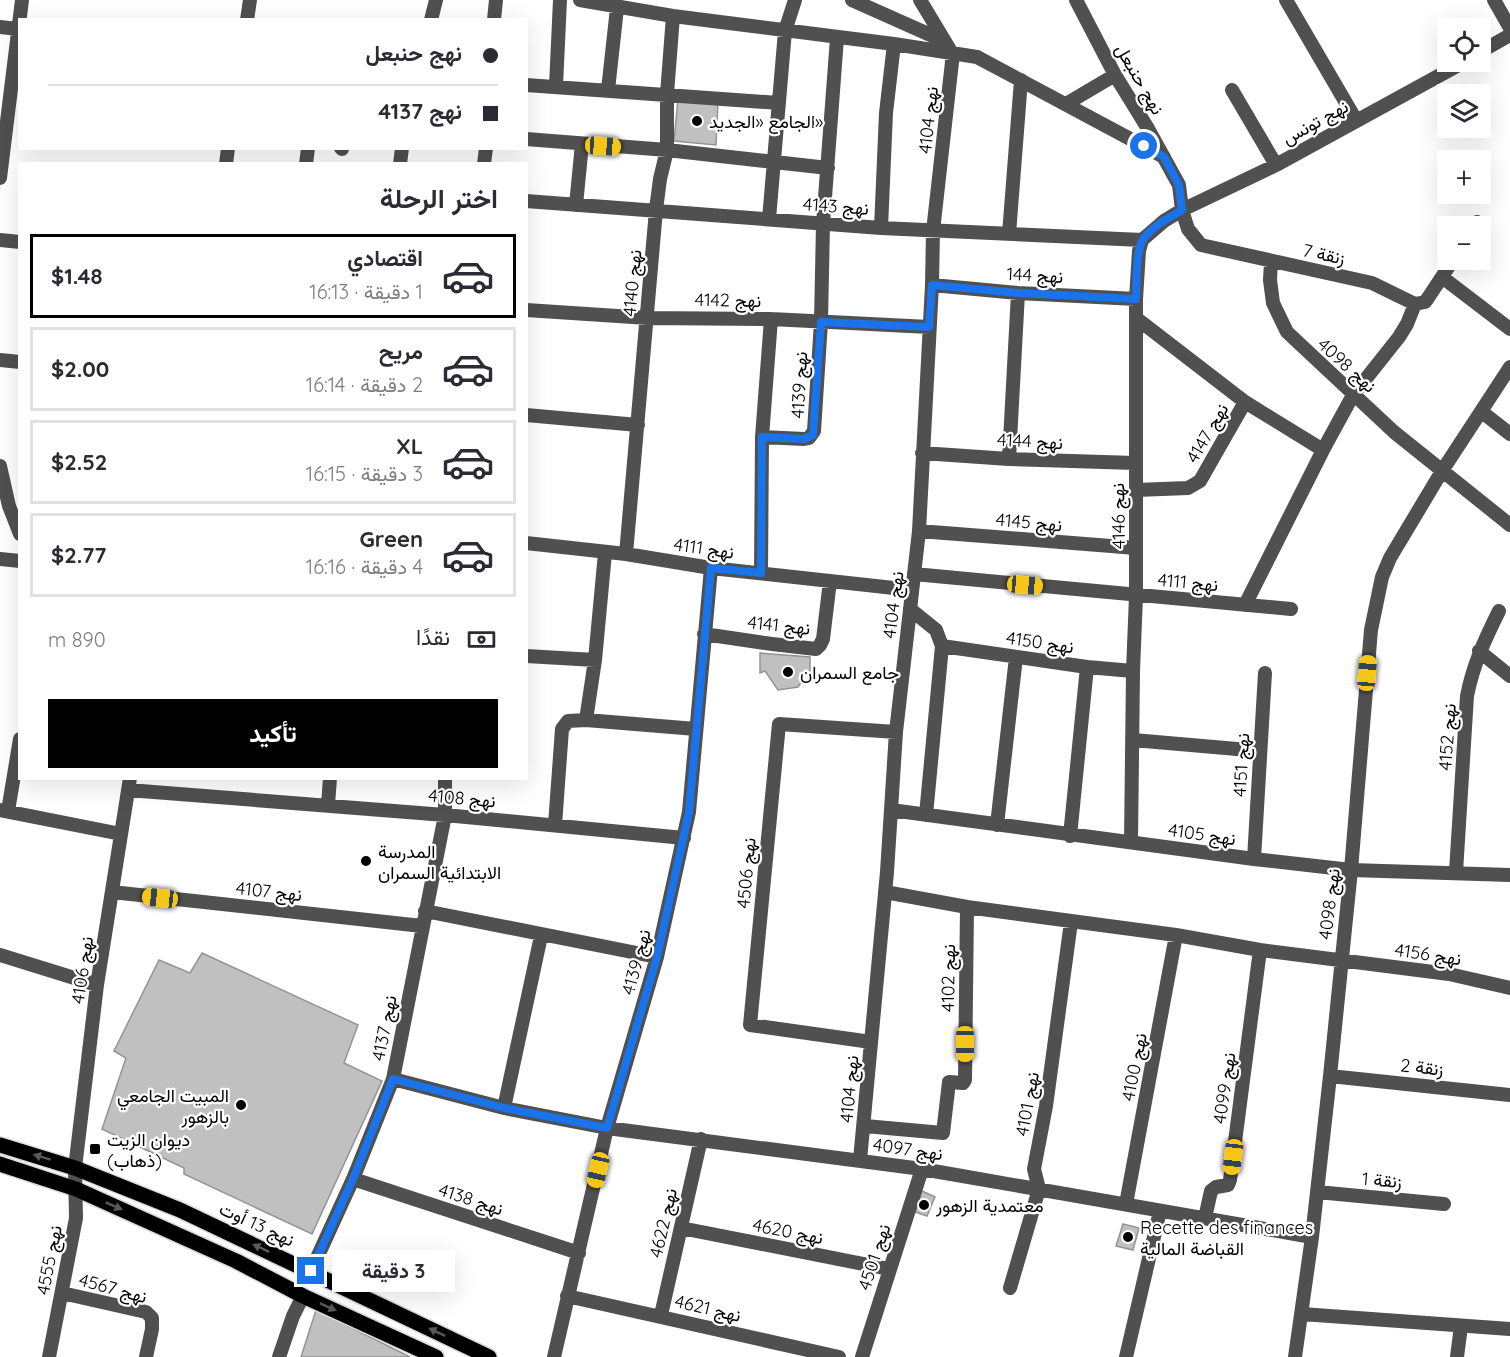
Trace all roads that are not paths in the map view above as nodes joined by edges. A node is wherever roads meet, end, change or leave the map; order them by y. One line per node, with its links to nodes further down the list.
1 (22, 0): 15 (street)
2 (250, 0): 16 (street)
3 (436, 0): 17 (street)
4 (496, 0): 18 (street)
5 (560, 0): 32 (street)
6 (580, 0): 13 (street)
7 (795, 0): 22 (street)
8 (852, 0): 27 (street)
9 (920, 0): 27 (street)
10 (1076, 0): 29 (street, نهج حنبعل)
11 (1286, 0): 39 (street)
12 (1494, 0): 21 (street)
13 (617, 8): 14 (street); 33 (street)
14 (673, 16): 22 (street); 35 (street, نهج 4140)
15 (19, 18)
16 (247, 18)
17 (432, 18)
18 (494, 18)
19 (18, 25): 20 (street); 38 (street)
20 (0, 27)
21 (1510, 28)
22 (785, 31): 24 (street); 36 (street)
23 (1510, 35): 26 (street)
24 (837, 38): 25 (street); 46 (street)
25 (894, 44): 27 (street); 54 (street)
26 (1491, 46)
27 (948, 47): 30 (street); 55 (street, نهج 4104)
28 (1445, 72): 39 (street, نهج تونس)
29 (1115, 75): 37 (street); 43 (street, نهج حنبعل)
30 (1021, 80): 37 (street); 56 (street)
31 (528, 85): 32 (street)
32 (556, 86): 33 (street)
33 (608, 90): 35 (street)
34 (1232, 90): 45 (street)
35 (667, 94): 36 (street); 42 (street, نهج 4140)
36 (779, 104): 44 (street)
37 (1066, 104): 43 (street)
38 (13, 115): 47 (street)
39 (1356, 120): 45 (street, نهج تونس)
40 (528, 140): 41 (street)
41 (582, 144): 42 (street); 49 (street)
42 (667, 150): 44 (street); 50 (street, نهج 4140)
43 (1164, 157): 51 (street, نهج حنبعل)
44 (775, 161): 46 (street); 52 (street)
45 (1276, 165): 51 (street, نهج تونس)
46 (828, 168): 53 (street)
47 (0, 178)
48 (528, 201): 49 (street, نهج 4143)
49 (576, 205): 50 (street, نهج 4143)
50 (656, 210): 52 (street, نهج 4143); 68 (street, نهج 4140)
51 (1182, 210): 58 (street); 60 (street, زنقة 7)
52 (768, 219): 53 (street, نهج 4143)
53 (824, 224): 54 (street, نهج 4143); 71 (street)
54 (881, 228): 55 (street, نهج 4143)
55 (933, 231): 56 (street, نهج 4143); 63 (street, نهج 4104)
56 (1010, 234): 58 (street, نهج 4143)
57 (0, 240): 59 (street)
58 (1142, 240): 65 (street, نهج 4146)
59 (18, 242)
60 (1271, 261): 66 (street, زنقة 7); 77 (street, نهج 4098)
61 (1447, 270): 62 (street)
62 (1442, 277): 66 (street); 73 (street)
63 (932, 285): 64 (street, نهج 144); 72 (street, نهج 4104)
64 (1018, 293): 65 (street, نهج 144); 86 (street)
65 (1136, 299): 69 (street, نهج 4146)
66 (1415, 304): 77 (street)
67 (528, 310): 68 (street, نهج 4142)
68 (648, 318): 70 (street, نهج 4142); 81 (street, نهج 4140)
69 (1136, 318): 78 (street, نهج 4147); 87 (street, نهج 4146)
70 (771, 319): 71 (street, نهج 4142); 83 (street, نهج 4139)
71 (821, 322): 72 (street, نهج 4142); 83 (street, نهج 4139)
72 (929, 327): 85 (street, نهج 4104)
73 (1510, 329)
74 (0, 360): 75 (street)
75 (18, 362)
76 (1510, 367): 79 (street, نهج 4098)
77 (1353, 395): 84 (street); 89 (street, نهج 4098)
78 (1245, 402): 84 (street); 91 (street, نهج 4147)
79 (1480, 414): 82 (street); 89 (street, نهج 4098)
80 (528, 415): 81 (street)
81 (639, 425): 98 (street, نهج 4140)
82 (1510, 434)
83 (762, 437): 102 (street, نهج 4139)
84 (1323, 450): 107 (street)
85 (922, 453): 86 (street, نهج 4144); 94 (street, نهج 4104)
86 (1009, 459): 87 (street, نهج 4144)
87 (1135, 463): 91 (street, نهج 4146)
88 (0, 466): 90 (street)
89 (1442, 471): 93 (street); 142 (street, نهج 4098)
90 (12, 488): 92 (street)
91 (1136, 490): 96 (street, نهج 4146)
92 (18, 522)
93 (1510, 525)
94 (919, 531): 96 (street, نهج 4145); 103 (street, نهج 4104)
95 (528, 543): 97 (street, نهج 4111)
96 (1136, 548): 106 (street, نهج 4146)
97 (605, 553): 98 (street, نهج 4111); 116 (street)
98 (626, 554): 101 (street, نهج 4111)
99 (0, 559): 100 (street)
100 (18, 561)
101 (711, 568): 102 (street, نهج 4111); 111 (street, نهج 4139)
102 (761, 573): 104 (street, نهج 4111)
103 (914, 574): 105 (street, نهج 4104); 106 (street, نهج 4111)
104 (830, 580): 105 (street, نهج 4111); 111 (street, نهج 4141)
105 (912, 590): 108 (street, نهج 4104)
106 (1136, 596): 107 (street, نهج 4111); 118 (street, نهج 4146)
107 (1245, 604): 109 (street, نهج 4111)
108 (910, 609): 112 (street); 123 (street, نهج 4104)
109 (1291, 609)
110 (1499, 611): 113 (street, نهج 4152)
111 (704, 634): 122 (street, نهج 4139)
112 (942, 646): 115 (street, نهج 4150); 134 (street)
113 (1479, 651): 120 (street); 143 (street, نهج 4152)
114 (528, 656): 116 (street)
115 (1016, 657): 117 (street, نهج 4150); 136 (street)
116 (596, 660): 121 (street)
117 (1087, 667): 118 (street, نهج 4150); 138 (street)
118 (1133, 670): 124 (street, نهج 4146)
119 (1265, 674): 126 (street, نهج 4151)
120 (1510, 676)
121 (586, 720): 122 (street); 135 (street)
122 (696, 729): 139 (street, نهج 4139)
123 (896, 732): 132 (street, نهج 4104); 159 (street, نهج 4506)
124 (1133, 740): 126 (street); 140 (street, نهج 4146)
125 (18, 748): 131 (street)
126 (1260, 751): 141 (street, نهج 4151)
127 (330, 780): 130 (street)
128 (445, 780): 133 (street, نهج 4137)
129 (129, 784): 130 (street, نهج 4108); 137 (street, نهج 4106)
130 (328, 805): 133 (street, نهج 4108)
131 (4, 810): 137 (street)
132 (891, 810): 134 (street, نهج 4105); 146 (street, نهج 4104)
133 (445, 814): 135 (street, نهج 4108); 148 (street, نهج 4137)
134 (926, 815): 136 (street, نهج 4105)
135 (555, 825): 139 (street, نهج 4108)
136 (997, 825): 138 (street, نهج 4105)
137 (121, 834): 145 (street, نهج 4106)
138 (1070, 836): 140 (street, نهج 4105)
139 (684, 838): 155 (street, نهج 4139)
140 (1131, 842): 141 (street, نهج 4105)
141 (1254, 859): 142 (street, نهج 4105)
142 (1351, 870): 143 (street, نهج 4105); 156 (street, نهج 4098)
143 (1456, 872): 144 (street, نهج 4105)
144 (1510, 875)
145 (112, 892): 150 (street, نهج 4107); 157 (street, نهج 4106)
146 (885, 892): 147 (street, نهج 4156); 159 (street, نهج 4104)
147 (967, 907): 149 (street, نهج 4156); 164 (street, نهج 4102)
148 (425, 911): 150 (street, نهج 4137); 152 (street)
149 (1071, 922): 151 (street, نهج 4156); 174 (street, نهج 4101)
150 (422, 926): 161 (street, نهج 4137)
151 (1176, 935): 153 (street, نهج 4156); 176 (street, نهج 4100)
152 (541, 936): 155 (street); 163 (street)
153 (1260, 950): 156 (street, نهج 4156); 179 (street, نهج 4099)
154 (0, 955): 157 (street)
155 (657, 957): 165 (street, نهج 4139)
156 (1340, 960): 158 (street, نهج 4156); 160 (street, نهج 4098)
157 (97, 985): 170 (street, نهج 4106)
158 (1510, 988)
159 (871, 1042): 164 (street, نهج 4104)
160 (1330, 1076): 162 (street, زنقة 2); 175 (street, نهج 4098)
161 (393, 1079): 163 (street, نهج 4097); 172 (street, نهج 4137)
162 (1510, 1095)
163 (504, 1108): 165 (street, نهج 4097)
164 (865, 1126): 168 (street, نهج 4104)
165 (607, 1128): 166 (street, نهج 4097); 182 (street, نهج 4139)
166 (701, 1139): 168 (street, نهج 4097); 180 (street, نهج 4622)
167 (0, 1145): 170 (main road, نهج 13 أوت, one-way to 167)
168 (860, 1160): 171 (street, نهج 4097)
169 (0, 1164): 173 (main road)
170 (75, 1168): 173 (street, نهج 4555); 184 (main road, نهج 13 أوت, one-way to 170)
171 (922, 1169): 174 (street, نهج 4097); 183 (street, نهج 4501)
172 (353, 1179): 182 (street, نهج 4138); 184 (street, نهج 4137)
173 (76, 1189): 186 (street, نهج 4555); 187 (main road, one-way to 187)
174 (1039, 1189): 176 (street, نهج 4097); 185 (street, نهج 4101)
175 (1317, 1192): 177 (street, زنقة 1); 181 (street, نهج 4098)
176 (1126, 1204): 178 (street, نهج 4097)
177 (1444, 1204)
178 (1160, 1210): 179 (street, نهج 4097); 201 (street)
179 (1205, 1218): 181 (street, نهج 4097)
180 (681, 1228): 183 (street, نهج 4620); 190 (street, نهج 4622)
181 (1312, 1237): 189 (street, نهج 4098)
182 (579, 1253): 188 (street, نهج 4139)
183 (889, 1269): 200 (street, نهج 4501)
184 (311, 1271): 197 (main road, نهج 13 أوت, one-way to 184)
185 (1010, 1288)
186 (62, 1293): 193 (street, نهج 4555); 194 (street, نهج 4567)
187 (303, 1296): 195 (street); 196 (main road, one-way to 196)
188 (567, 1296): 190 (street, نهج 4621); 198 (street, نهج 4139)
189 (1302, 1314): 191 (street); 202 (street, نهج 4098)
190 (661, 1315): 199 (street, نهج 4621)
191 (1461, 1326): 192 (street); 203 (street)
192 (1510, 1329)
193 (49, 1357)
194 (146, 1357)
195 (279, 1357)
196 (436, 1357)
197 (489, 1357)
198 (554, 1357)
199 (839, 1357)
200 (862, 1357)
201 (1126, 1357)
202 (1295, 1357)
203 (1457, 1357)

